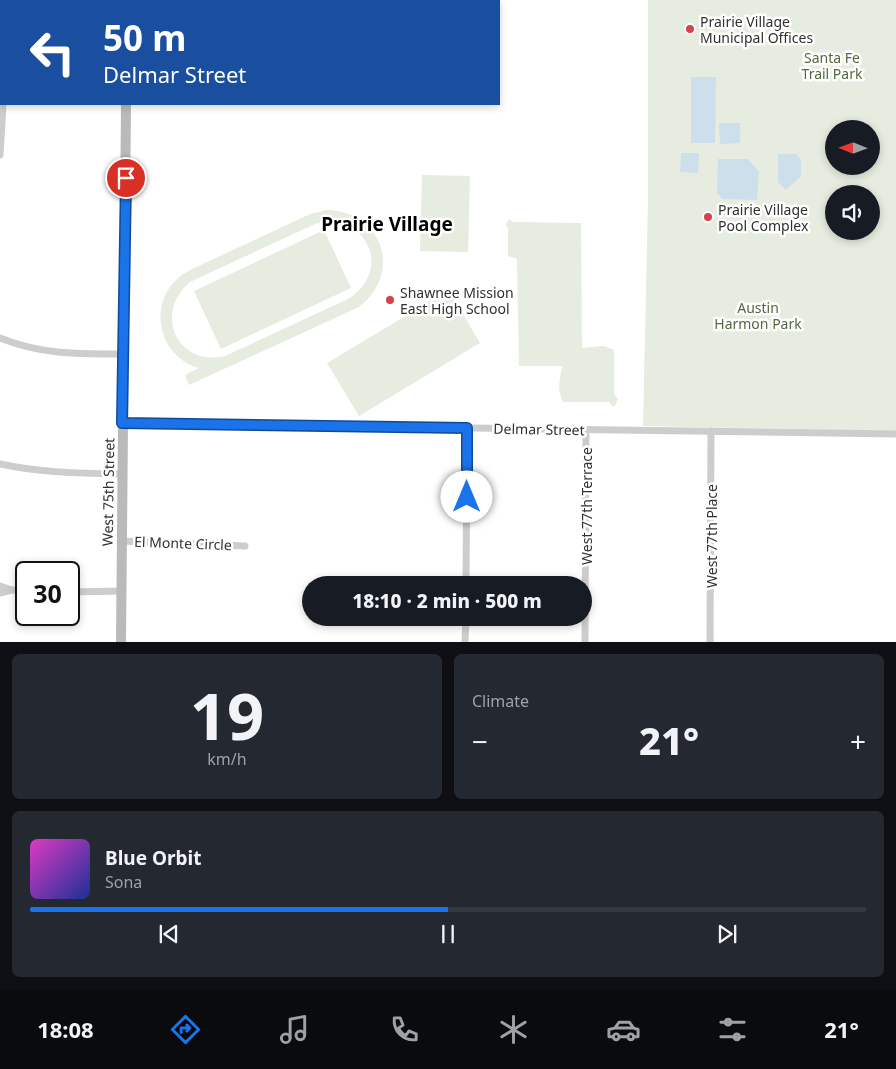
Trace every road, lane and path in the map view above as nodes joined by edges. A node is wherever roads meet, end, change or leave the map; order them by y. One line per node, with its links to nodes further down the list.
1 (3, 105): 3 (street)
2 (126, 105): 5 (main road, West 75th Street)
3 (0, 156)
4 (0, 338): 5 (street)
5 (123, 354): 6 (main road, West 75th Street)
6 (122, 423): 7 (street, Delmar Street); 12 (main road, West 75th Street)
7 (467, 428): 8 (street, Delmar Street); 15 (street)
8 (586, 430): 9 (street, Delmar Street); 24 (street, West 77th Terrace)
9 (711, 431): 10 (street, Delmar Street); 25 (street, West 77th Place)
10 (896, 434)
11 (0, 464): 12 (street)
12 (122, 474): 13 (main road, West 75th Street)
13 (121, 541): 14 (street, El Monte Circle); 18 (main road, West 75th Street)
14 (245, 546)
15 (466, 576)
16 (0, 586): 17 (street)
17 (12, 590): 20 (street)
18 (121, 591): 19 (street); 22 (main road, West 75th Street)
19 (80, 592)
20 (0, 593)
21 (466, 626): 23 (street)
22 (121, 642)
23 (465, 642)
24 (585, 642)
25 (710, 642)

